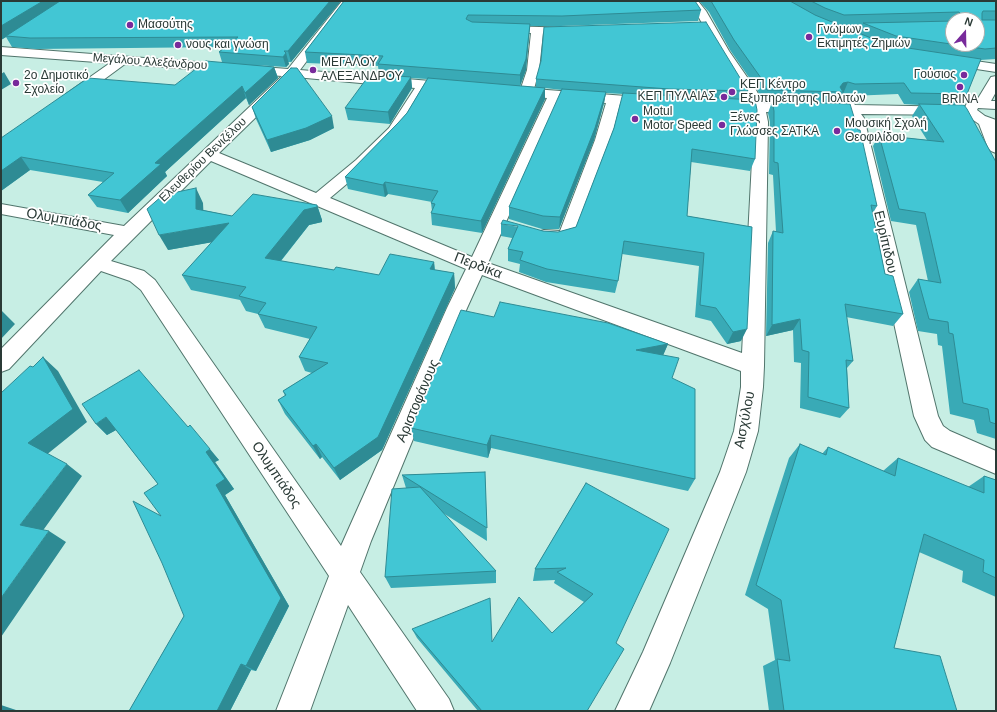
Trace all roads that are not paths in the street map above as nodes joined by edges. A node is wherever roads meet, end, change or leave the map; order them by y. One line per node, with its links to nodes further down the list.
1 (347, 1): 14 (street, Ελευθερίου Βενιζέλου)
2 (693, 1): 3 (street)
3 (708, 25): 4 (street); 28 (street)
4 (692, 26)
5 (903, 28): 9 (street)
6 (489, 29): 7 (street)
7 (537, 30): 8 (street); 19 (street)
8 (584, 30)
9 (861, 40)
10 (3, 46): 12 (street, Μεγάλου Αλεξάνδρου)
11 (936, 59): 13 (street)
12 (122, 60): 14 (street, Μεγάλου Αλεξάνδρου); 25 (street)
13 (996, 68)
14 (293, 73): 16 (street, Μεγάλου Αλεξάνδρου); 31 (street, Ελευθερίου Βενιζέλου)
15 (996, 80): 27 (street)
16 (424, 84): 17 (street, Μεγάλου Αλεξάνδρου); 32 (street)
17 (471, 88)
18 (502, 91): 19 (street)
19 (526, 93): 20 (street)
20 (555, 95): 21 (street); 37 (street, Αριστοφάνους)
21 (614, 99): 22 (street); 35 (street)
22 (667, 103)
23 (846, 104): 27 (street); 28 (street); 40 (street, Ευρίπιδου)
24 (996, 105): 27 (street)
25 (57, 106)
26 (713, 106): 28 (street)
27 (975, 107): 29 (street)
28 (758, 108): 39 (street, Αισχύλου)
29 (991, 123): 30 (street)
30 (996, 148)
31 (208, 154): 32 (street, Περδίκα); 34 (street, Ελευθερίου Βενιζέλου)
32 (318, 200): 37 (street, Περδίκα)
33 (1, 209): 34 (street, Ολυμπιάδος)
34 (128, 232): 36 (street, Ελευθερίου Βενιζέλου)
35 (528, 233)
36 (97, 262): 38 (street, Ελευθερίου Βενιζέλου); 41 (street, Ολυμπιάδος)
37 (477, 266): 39 (street, Περδίκα); 41 (street, Αριστοφάνους)
38 (1, 363)
39 (753, 366): 44 (street, Αισχύλου)
40 (996, 463)
41 (343, 575): 42 (street, Αριστοφάνους); 43 (street, Ολυμπιάδος)
42 (293, 711)
43 (437, 711)
44 (632, 711)

